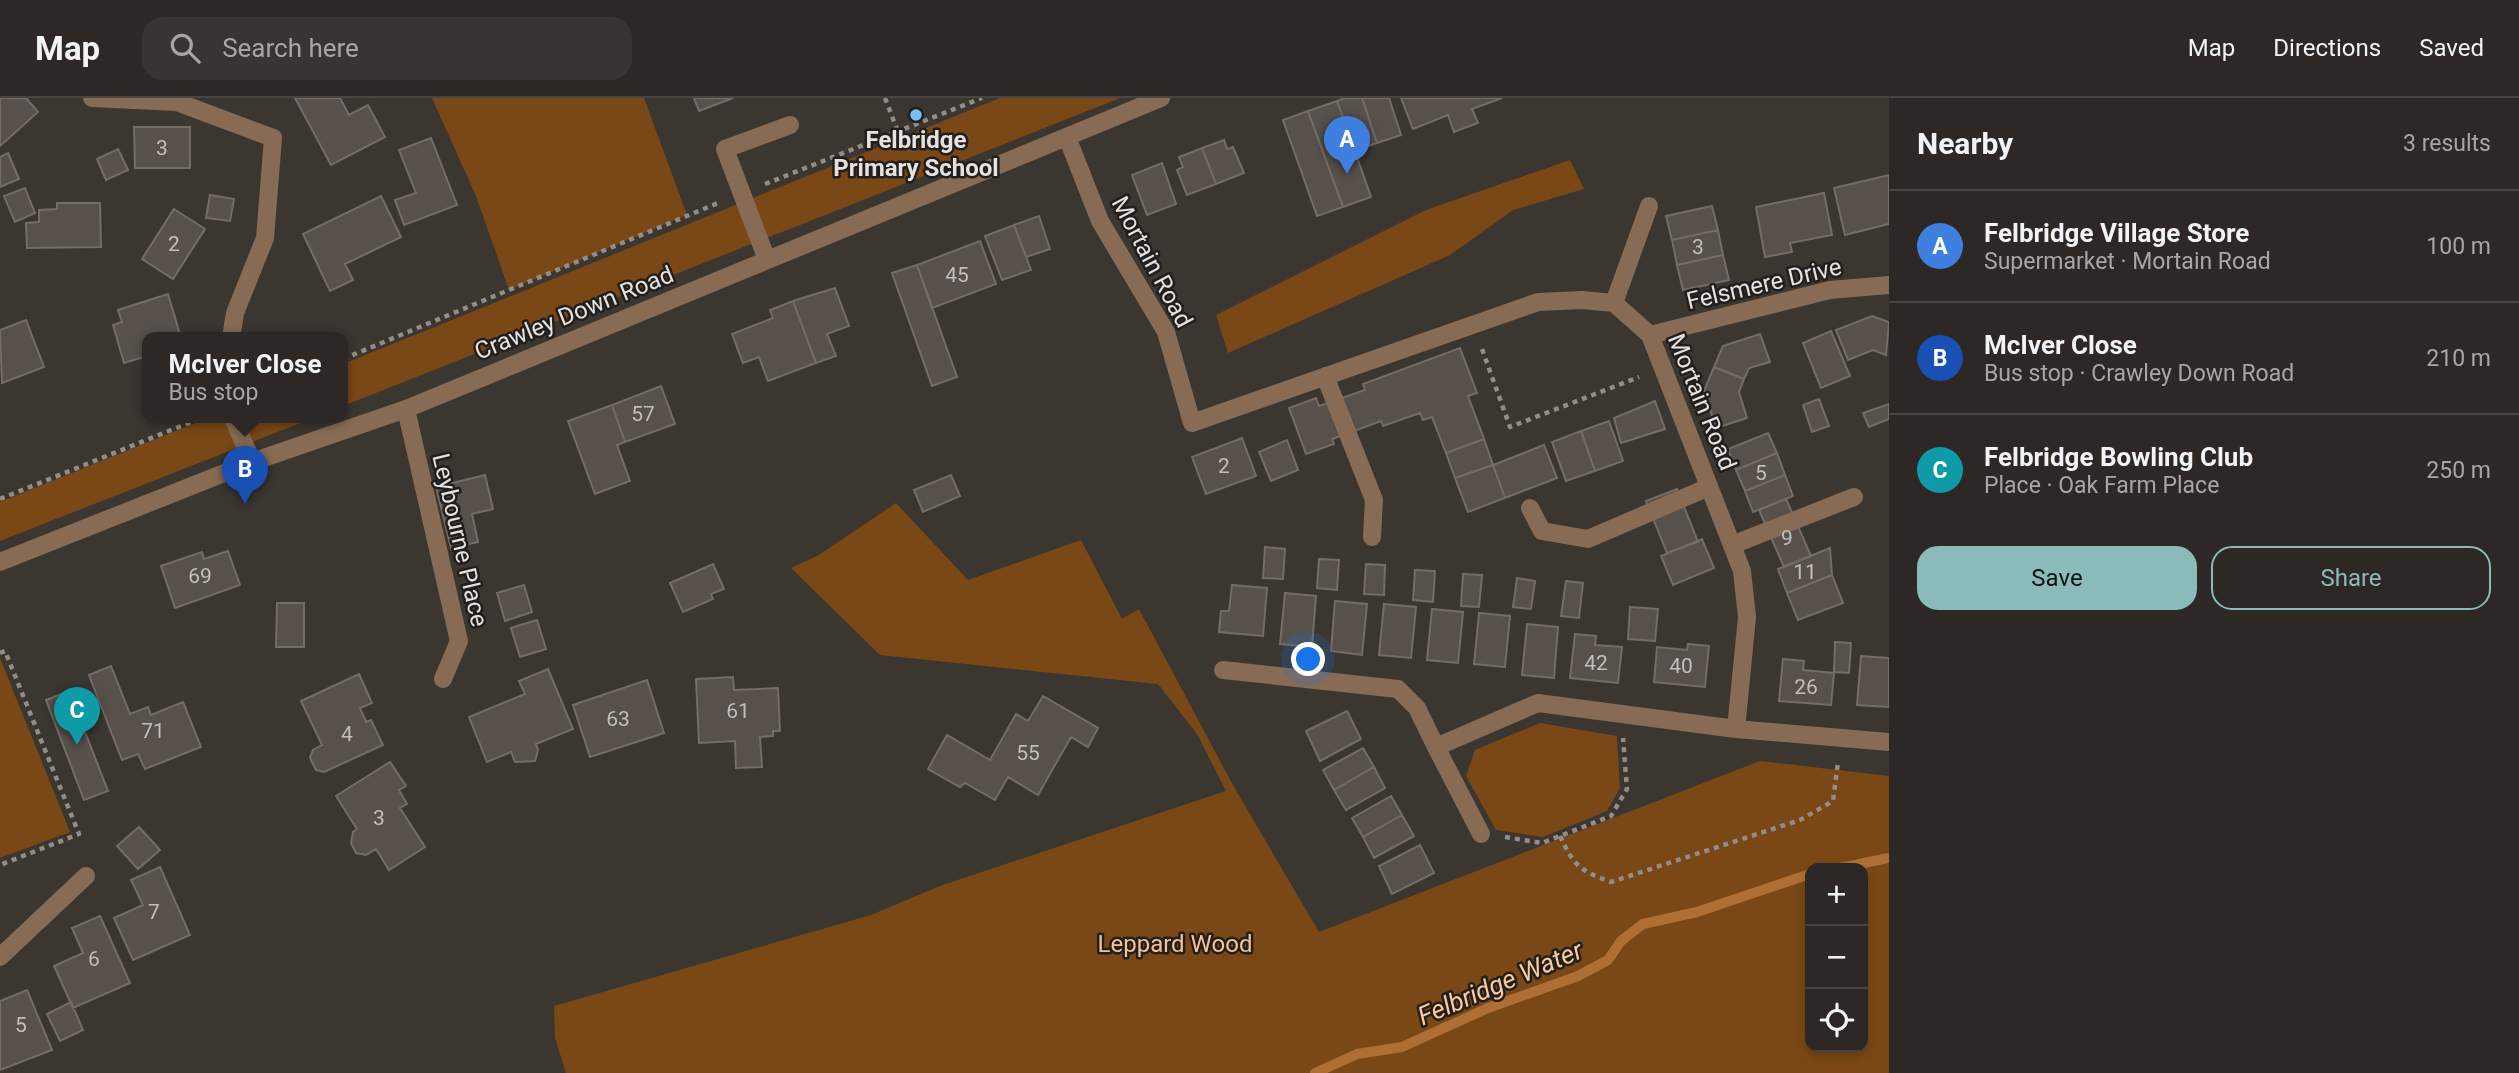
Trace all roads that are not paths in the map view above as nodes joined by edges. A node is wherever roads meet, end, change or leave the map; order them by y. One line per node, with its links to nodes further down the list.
1 (92, 98): 3 (street)
2 (1161, 98): 5 (street, Crawley Down Road)
3 (208, 106): 10 (street)
4 (790, 125): 7 (street)
5 (1067, 137): 7 (street, Crawley Down Road); 12 (street, Mortain Road)
6 (1649, 206): 9 (street)
7 (767, 260): 13 (street, Crawley Down Road)
8 (1889, 285): 11 (street, Felsmere Drive)
9 (1614, 303): 11 (street, Mortain Road); 12 (street, Mortain Road)
10 (232, 332)
11 (1650, 335): 16 (street, Mortain Road)
12 (1325, 376): 19 (street)
13 (406, 409): 15 (street, Crawley Down Road); 23 (street, Leybourne Place)
14 (235, 423): 15 (street)
15 (251, 462): 21 (street, Crawley Down Road)
16 (1709, 487): 18 (street); 20 (street, Mortain Road)
17 (1854, 497): 20 (street)
18 (1531, 508)
19 (1372, 537)
20 (1732, 545): 24 (street, Mortain Road)
21 (0, 562)
22 (1223, 670): 26 (street)
23 (443, 679)
24 (1736, 729): 25 (street); 26 (street)
25 (1889, 742)
26 (1436, 747): 27 (street)
27 (1481, 834)
28 (86, 876): 29 (street)
29 (0, 957)

